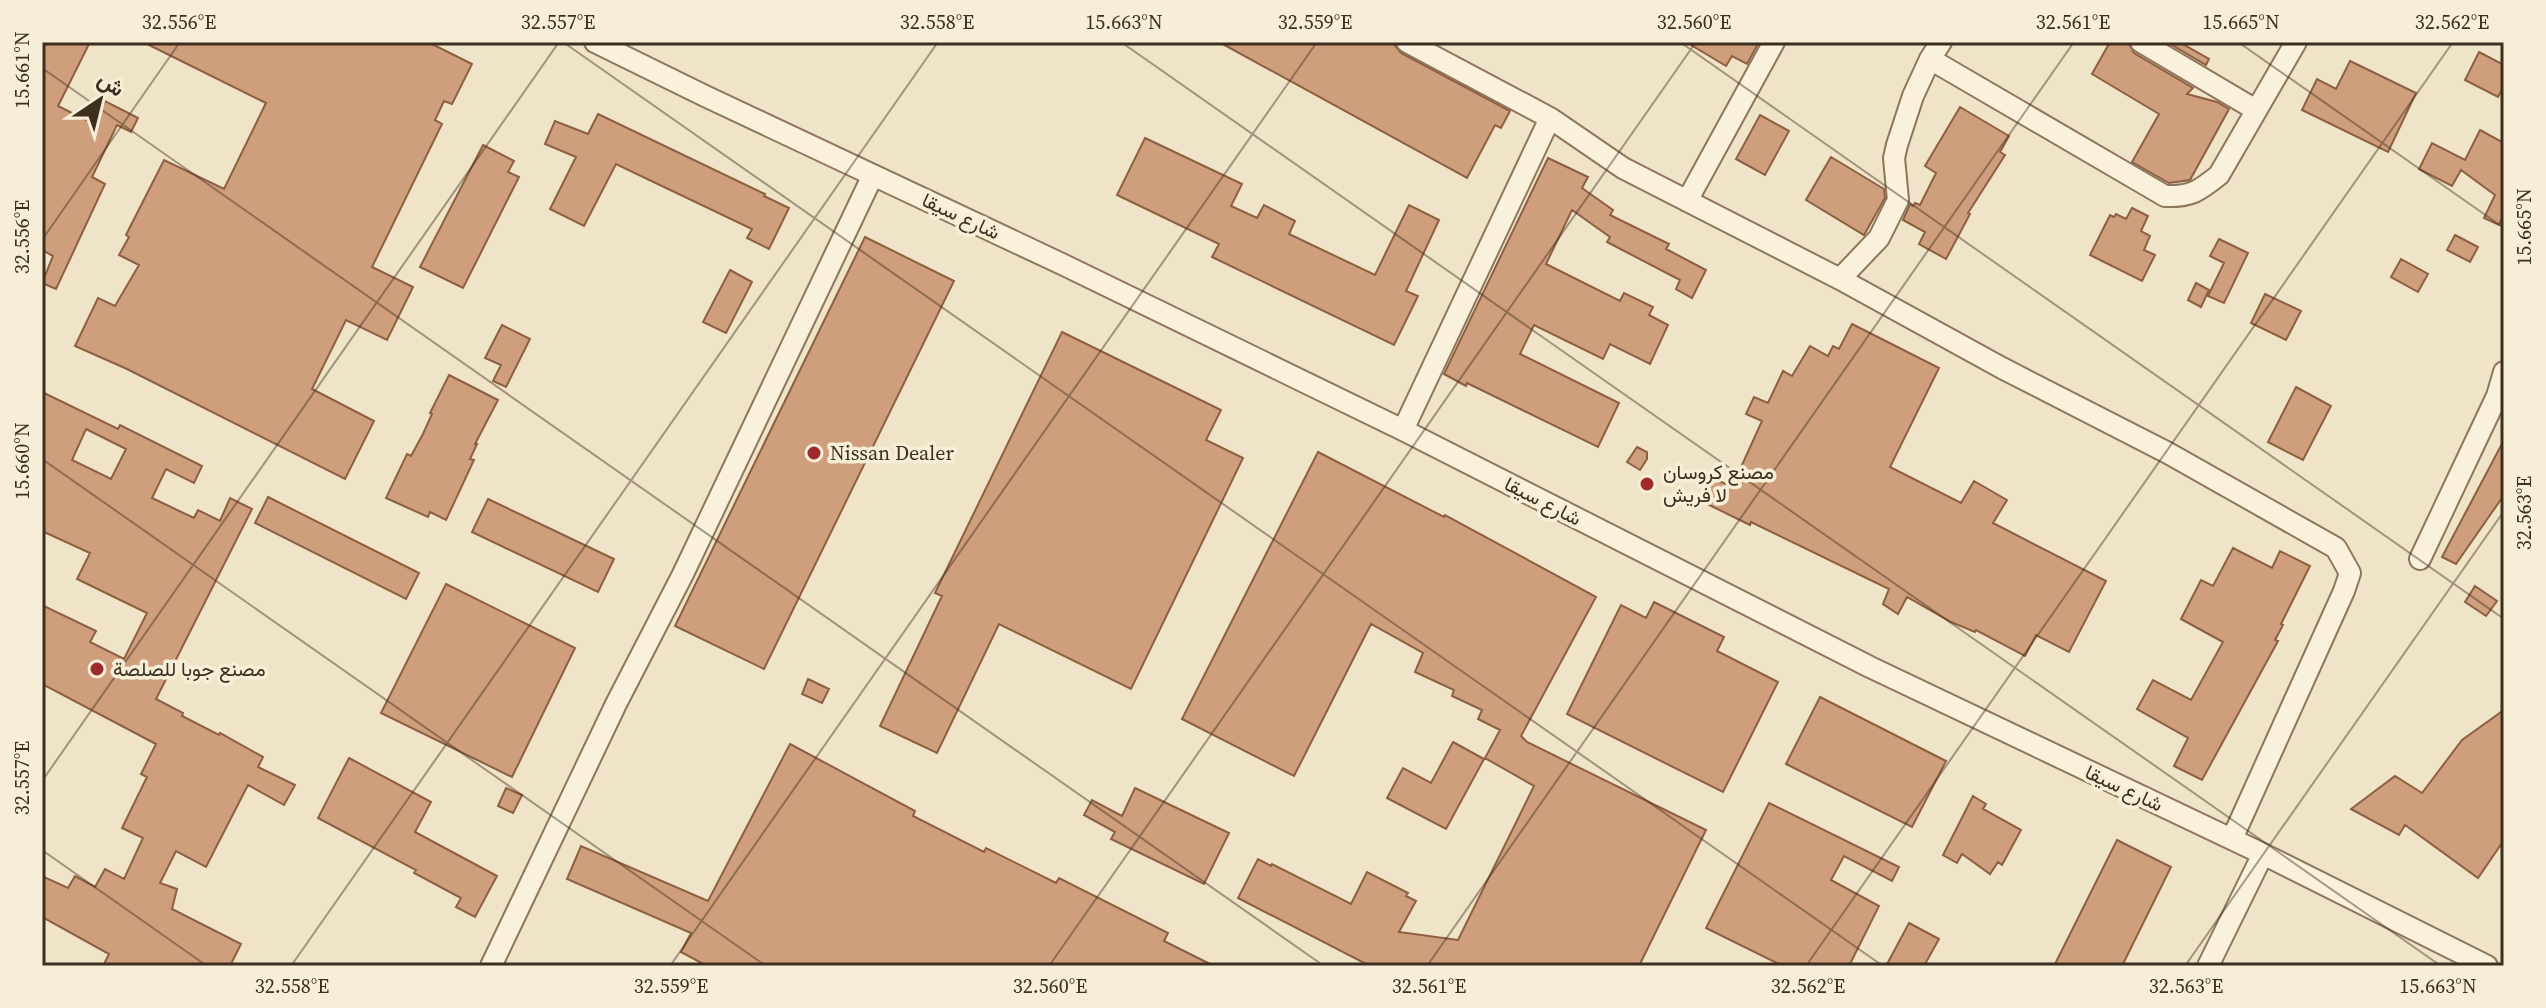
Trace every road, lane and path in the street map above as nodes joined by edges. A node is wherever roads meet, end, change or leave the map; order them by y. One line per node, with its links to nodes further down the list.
1 (595, 42): 9 (street, شارع سيقا)
2 (1407, 42): 8 (street)
3 (1774, 42): 10 (street)
4 (2141, 42): 7 (street)
5 (2296, 42): 7 (street)
6 (1936, 50): 7 (street); 11 (street)
7 (2256, 110)
8 (1550, 118): 10 (street); 13 (street)
9 (873, 175): 13 (street, شارع سيقا); 17 (street)
10 (1687, 201): 11 (street)
11 (1840, 279): 15 (street)
12 (2504, 372): 14 (street)
13 (1403, 430): 15 (street, شارع سيقا)
14 (2420, 559)
15 (2232, 839): 16 (street, شارع سيقا)
16 (2263, 854): 18 (street); 19 (street, شارع سيقا)
17 (491, 966)
18 (2208, 966)
19 (2487, 966)

